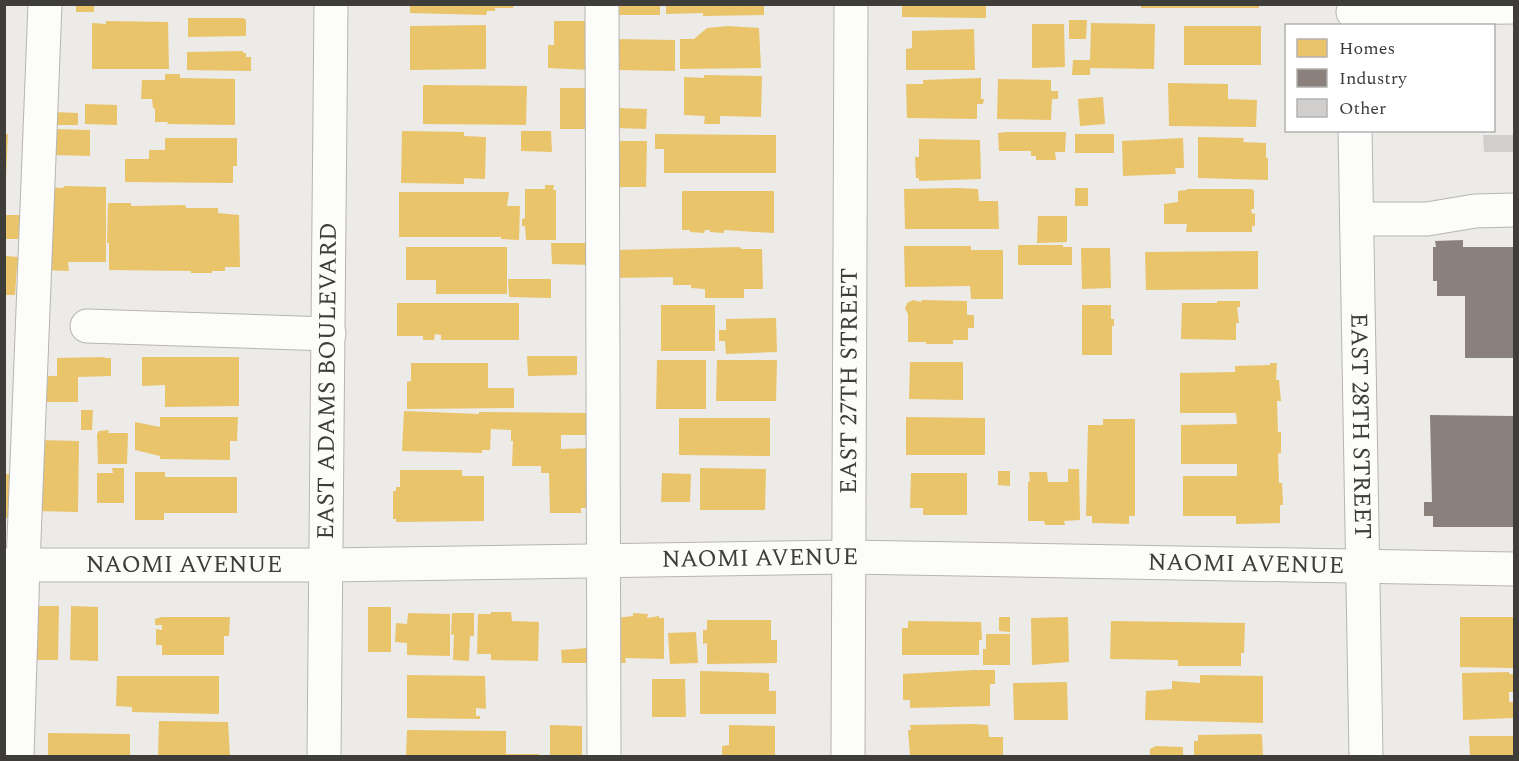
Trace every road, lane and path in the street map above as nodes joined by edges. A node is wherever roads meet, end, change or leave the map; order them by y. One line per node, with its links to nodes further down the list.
1 (45, 4): 14 (street)
2 (331, 4): 11 (street, EAST ADAMS BOULEVARD)
3 (602, 4): 13 (street)
4 (851, 4): 12 (street, EAST 27TH STREET)
5 (1515, 7): 6 (street)
6 (1353, 14)
7 (1355, 132): 9 (street, EAST 28TH STREET)
8 (1515, 210): 9 (street)
9 (1357, 219): 16 (street, EAST 28TH STREET)
10 (87, 326): 11 (street)
11 (329, 334): 15 (street, EAST ADAMS BOULEVARD)
12 (848, 557): 13 (street, NAOMI AVENUE); 16 (street, NAOMI AVENUE); 21 (street, EAST 27TH STREET)
13 (603, 561): 15 (street, NAOMI AVENUE); 20 (street)
14 (14, 565): 15 (street, NAOMI AVENUE); 18 (street)
15 (327, 565): 19 (street, EAST ADAMS BOULEVARD)
16 (1364, 567): 17 (street, NAOMI AVENUE); 22 (street, EAST 28TH STREET)
17 (1515, 568)
18 (17, 756)
19 (324, 756)
20 (604, 756)
21 (848, 756)
22 (1366, 756)

